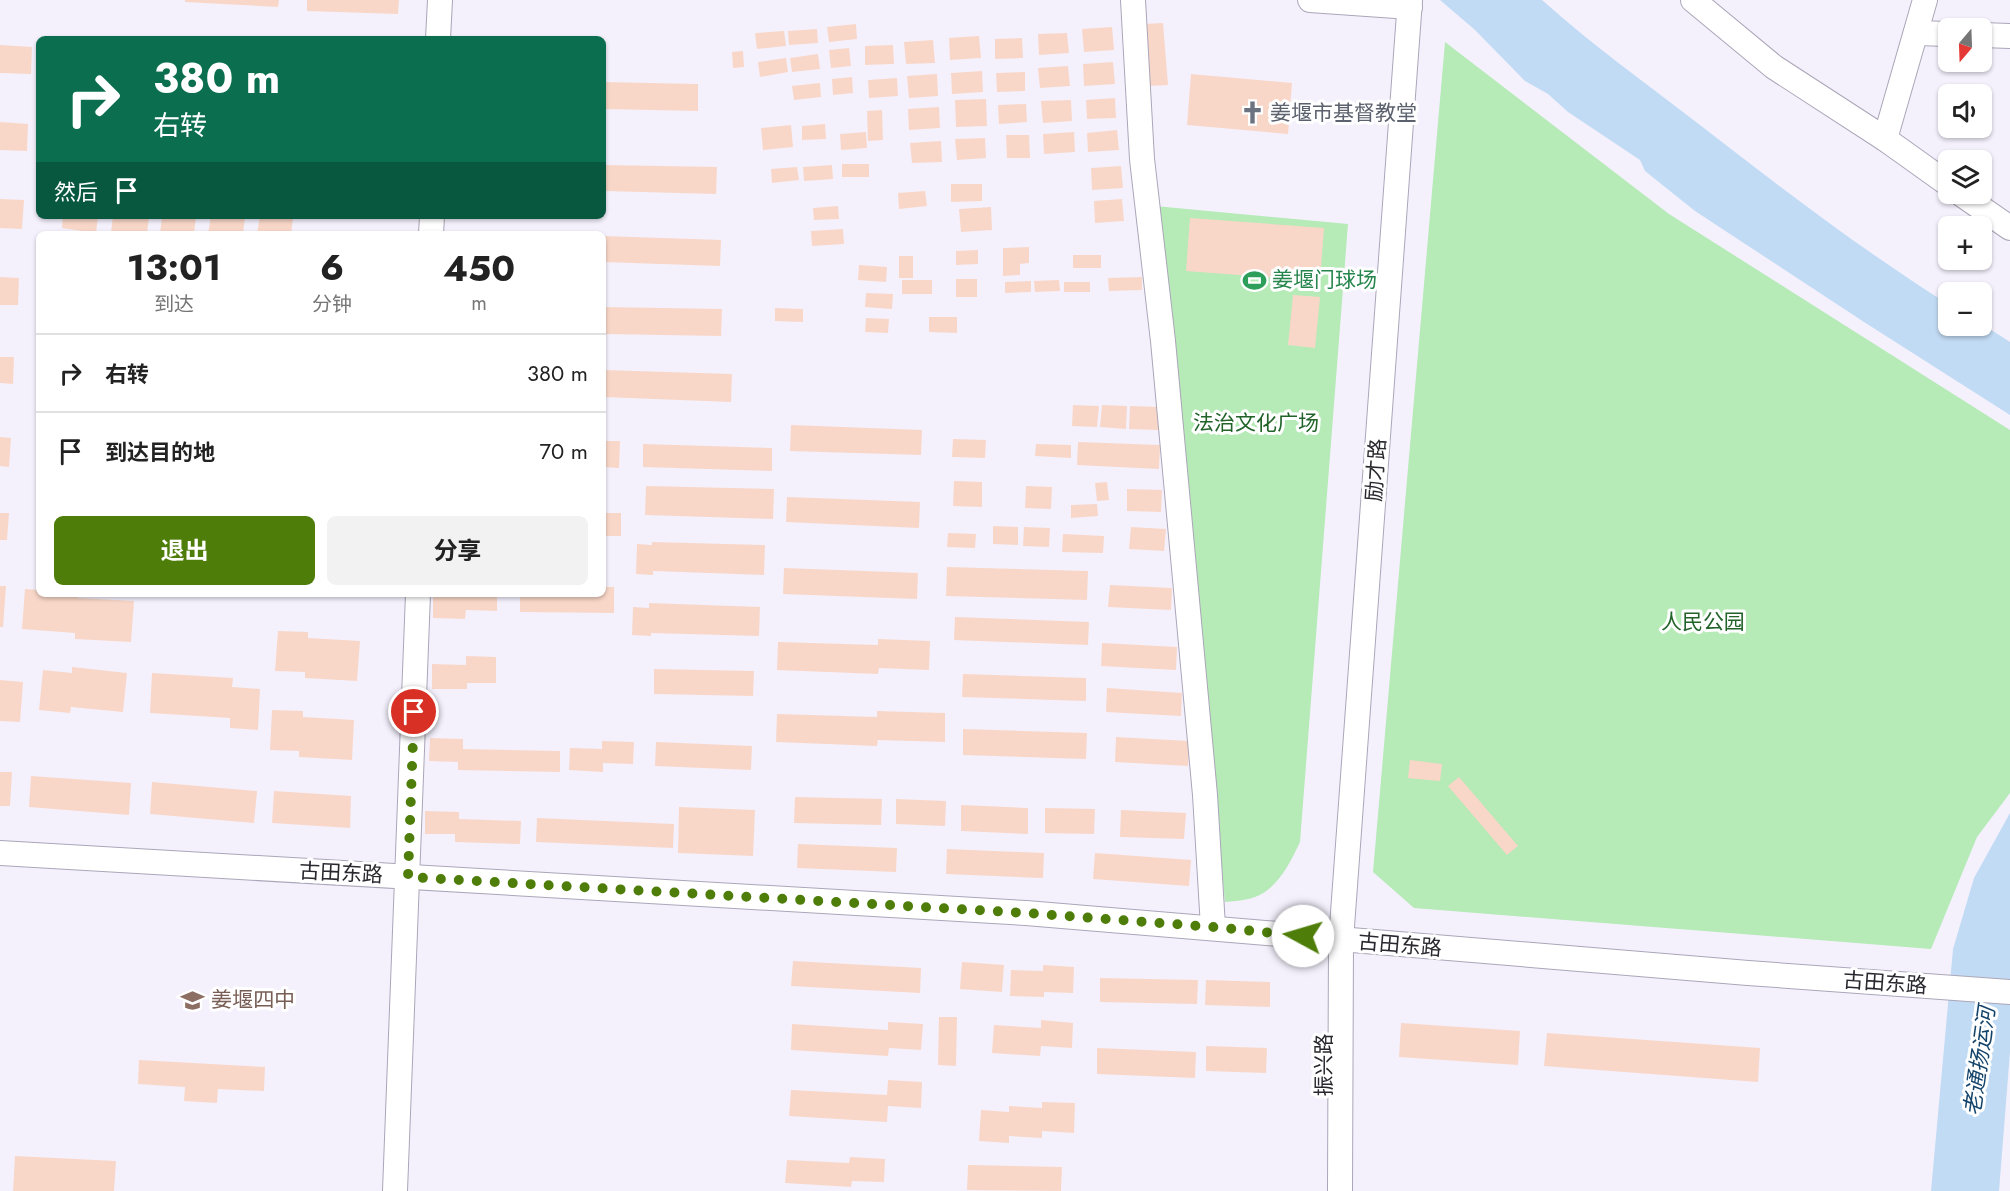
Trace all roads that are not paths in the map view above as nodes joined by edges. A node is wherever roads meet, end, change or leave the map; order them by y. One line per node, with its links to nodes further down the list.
1 (440, 0): 10 (street)
2 (1133, 0): 19 (street)
3 (1310, 0): 6 (street)
4 (1693, 0): 12 (street)
5 (1925, 0): 7 (street)
6 (1402, 3): 20 (street, 励才路)
7 (1916, 33): 8 (street); 12 (street)
8 (1938, 34)
9 (1992, 35): 11 (street)
10 (438, 36)
11 (2010, 36)
12 (1885, 139): 13 (street)
13 (1938, 177)
14 (1975, 204): 15 (street)
15 (2010, 228)
16 (418, 597): 18 (street)
17 (0, 853): 18 (street, 古田东路)
18 (408, 877): 19 (street, 古田东路); 22 (street)
19 (1213, 927): 20 (street, 古田东路)
20 (1333, 939): 21 (street, 古田东路); 23 (street, 振兴路); 24 (street, 振兴路)
21 (2010, 992)
22 (395, 1191)
23 (1324, 1191)
24 (1340, 1191)

